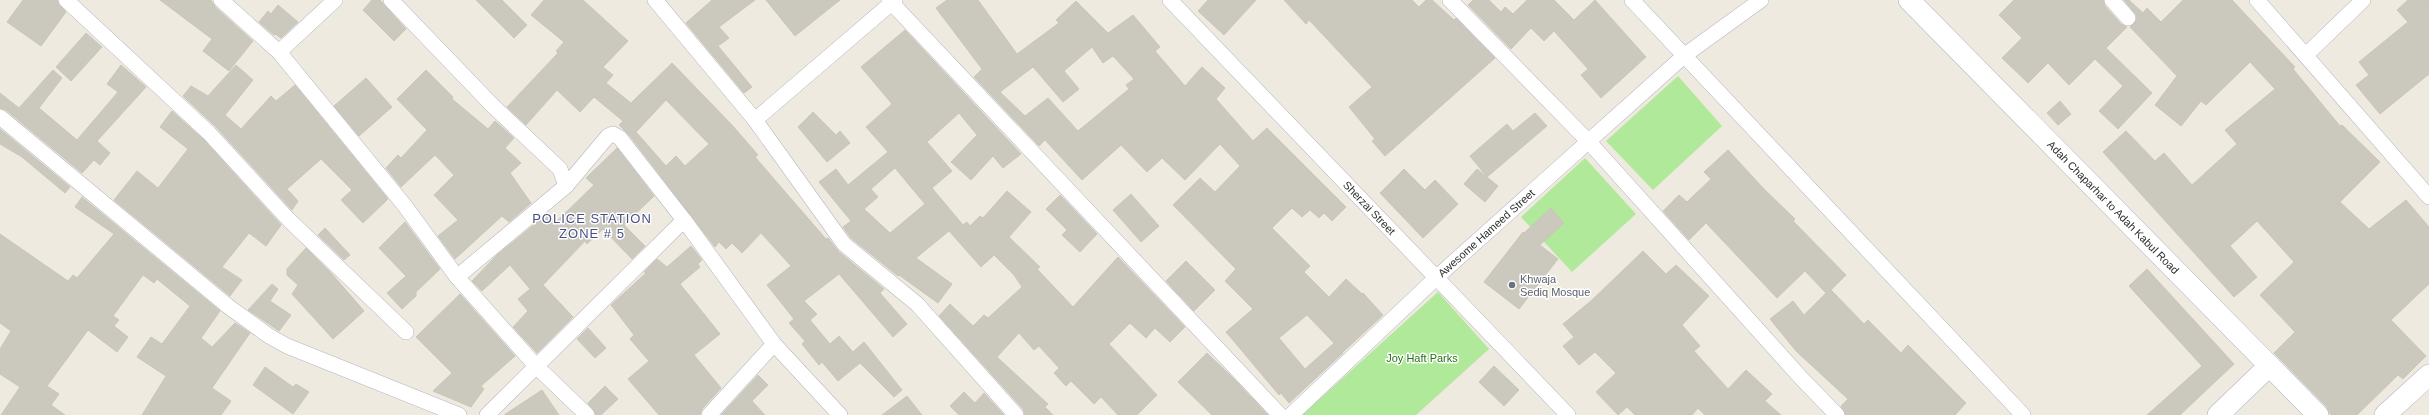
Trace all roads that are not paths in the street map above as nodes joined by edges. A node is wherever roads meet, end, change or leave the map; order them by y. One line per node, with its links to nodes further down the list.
1 (66, 0): 27 (street)
2 (221, 0): 16 (street)
3 (335, 0): 16 (street)
4 (391, 0): 22 (street)
5 (655, 0): 20 (street)
6 (1170, 0): 25 (street, Sherzai Street)
7 (1450, 0): 21 (street)
8 (1632, 0): 17 (street)
9 (1761, 0): 17 (street, Awesome Hameed Street)
10 (1908, 0): 30 (main road, Adah Chaparhar to Adah Kabul Road)
11 (2112, 0): 15 (street)
12 (2257, 0): 18 (street)
13 (2363, 0): 18 (street)
14 (892, 1): 20 (street); 38 (street)
15 (2128, 18)
16 (279, 52): 26 (street)
17 (1685, 55): 21 (street, Awesome Hameed Street); 42 (street)
18 (2306, 55): 23 (street)
19 (0, 117): 32 (street)
20 (755, 120): 37 (street)
21 (1589, 142): 25 (street, Awesome Hameed Street); 41 (street)
22 (566, 186): 24 (street); 26 (street)
23 (2429, 197)
24 (684, 220): 28 (street); 29 (street)
25 (1436, 276): 39 (street, Awesome Hameed Street); 40 (street, Sherzai Street)
26 (457, 277): 29 (street)
27 (406, 332)
28 (774, 344): 35 (street); 36 (street)
29 (536, 366): 33 (street); 34 (street)
30 (2268, 366): 43 (main road); 44 (main road, Adah Chaparhar to Adah Kabul Road)
31 (2429, 375): 45 (main road)
32 (459, 415)
33 (487, 415)
34 (587, 415)
35 (709, 415)
36 (840, 415)
37 (1016, 415)
38 (1280, 415)
39 (1291, 415)
40 (1568, 415)
41 (1837, 415)
42 (2023, 415)
43 (2218, 415)
44 (2318, 415)
45 (2385, 415)

